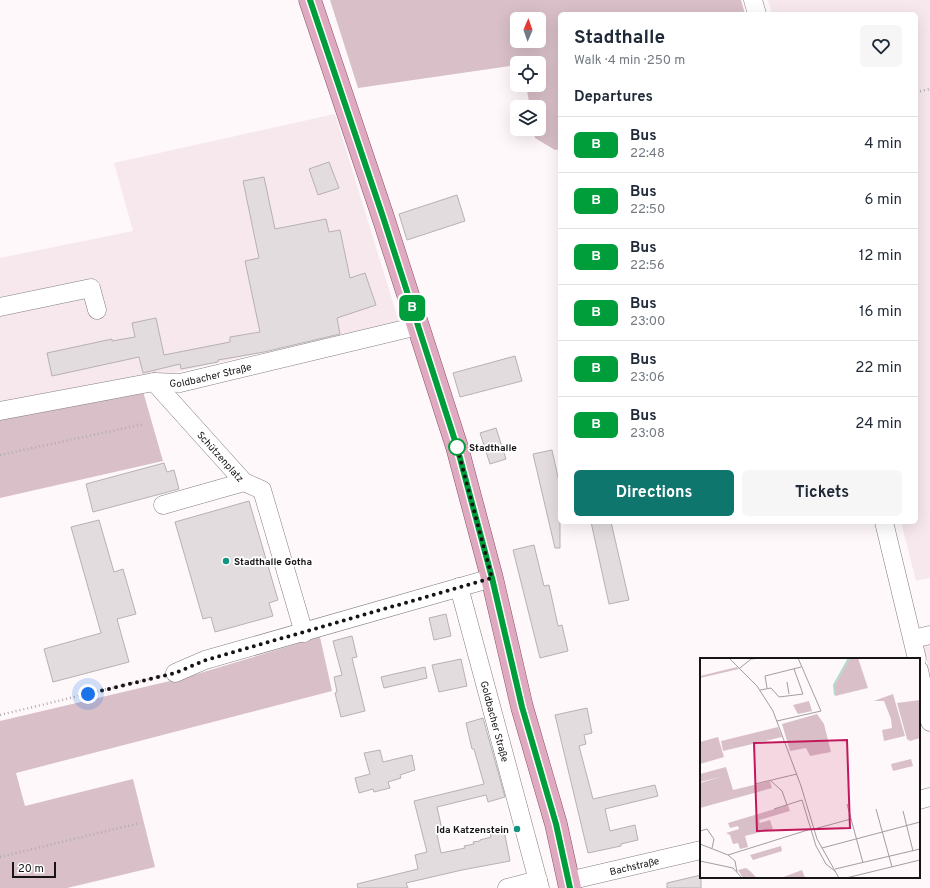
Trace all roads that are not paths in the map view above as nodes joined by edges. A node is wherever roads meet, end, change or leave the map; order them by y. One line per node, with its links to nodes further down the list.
1 (310, 0): 6 (main road)
2 (753, 0): 3 (street)
3 (756, 12)
4 (0, 308): 5 (street)
5 (97, 310)
6 (418, 326): 7 (street, Goldbacher Straße); 12 (main road)
7 (154, 382): 8 (street, Goldbacher Straße); 9 (street, Schützenplatz)
8 (0, 411)
9 (244, 482): 10 (street); 14 (street, Schützenplatz)
10 (163, 504)
11 (884, 524): 16 (street)
12 (492, 578): 13 (street); 25 (main road)
13 (459, 587): 14 (street); 24 (street, Goldbacher Straße)
14 (304, 633): 18 (street)
15 (930, 635): 16 (street)
16 (913, 639): 17 (street)
17 (917, 658)
18 (175, 673)
19 (920, 675): 20 (street)
20 (930, 722)
21 (930, 797): 22 (street)
22 (920, 800)
23 (700, 850): 25 (street, Bachstraße)
24 (539, 884): 26 (street)
25 (569, 884)
26 (507, 888)

